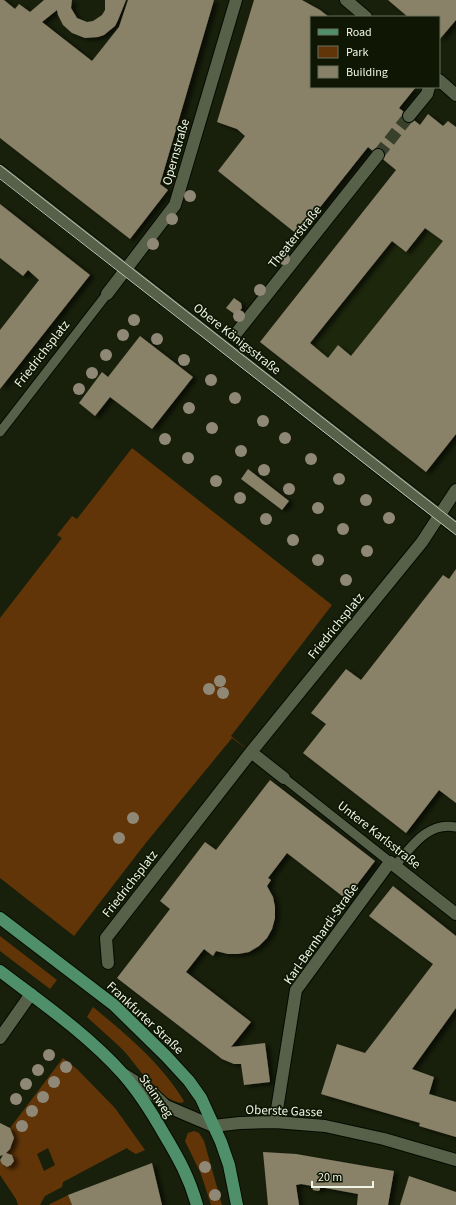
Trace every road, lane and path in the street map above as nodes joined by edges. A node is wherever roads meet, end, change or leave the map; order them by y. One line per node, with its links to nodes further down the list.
1 (236, 0): 10 (street, Opernstraße)
2 (346, 0): 3 (street)
3 (365, 16)
4 (440, 81): 6 (street)
5 (429, 88): 7 (street)
6 (456, 95)
7 (409, 116)
8 (378, 155): 12 (street, Theaterstraße)
9 (0, 171): 10 (street, Obere Königsstraße)
10 (126, 270): 11 (street, Opernstraße); 15 (street, Obere Königsstraße)
11 (107, 294): 13 (lane, Friedrichsplatz)
12 (234, 336)
13 (0, 432)
14 (456, 490): 15 (street, Friedrichsplatz)
15 (440, 515): 16 (street, Obere Königsstraße); 17 (street, Friedrichsplatz)
16 (456, 528)
17 (251, 752): 18 (street); 23 (street, Friedrichsplatz)
18 (284, 778): 20 (lane, Untere Karlsstraße)
19 (456, 827): 20 (lane)
20 (392, 864): 21 (street, Untere Karlsstraße); 28 (street, Karl-Bernhardi-Straße)
21 (456, 914)
22 (0, 918): 29 (main road, Frankfurter Straße)
23 (108, 963)
24 (0, 971): 25 (main road)
25 (31, 994): 26 (street); 27 (main road, Steinweg)
26 (0, 1038)
27 (123, 1074): 29 (street, Oberste Gasse); 31 (main road, Steinweg)
28 (275, 1122): 29 (street, Oberste Gasse); 30 (street, Oberste Gasse)
29 (213, 1126): 32 (main road)
30 (456, 1160)
31 (197, 1205)
32 (237, 1205)

